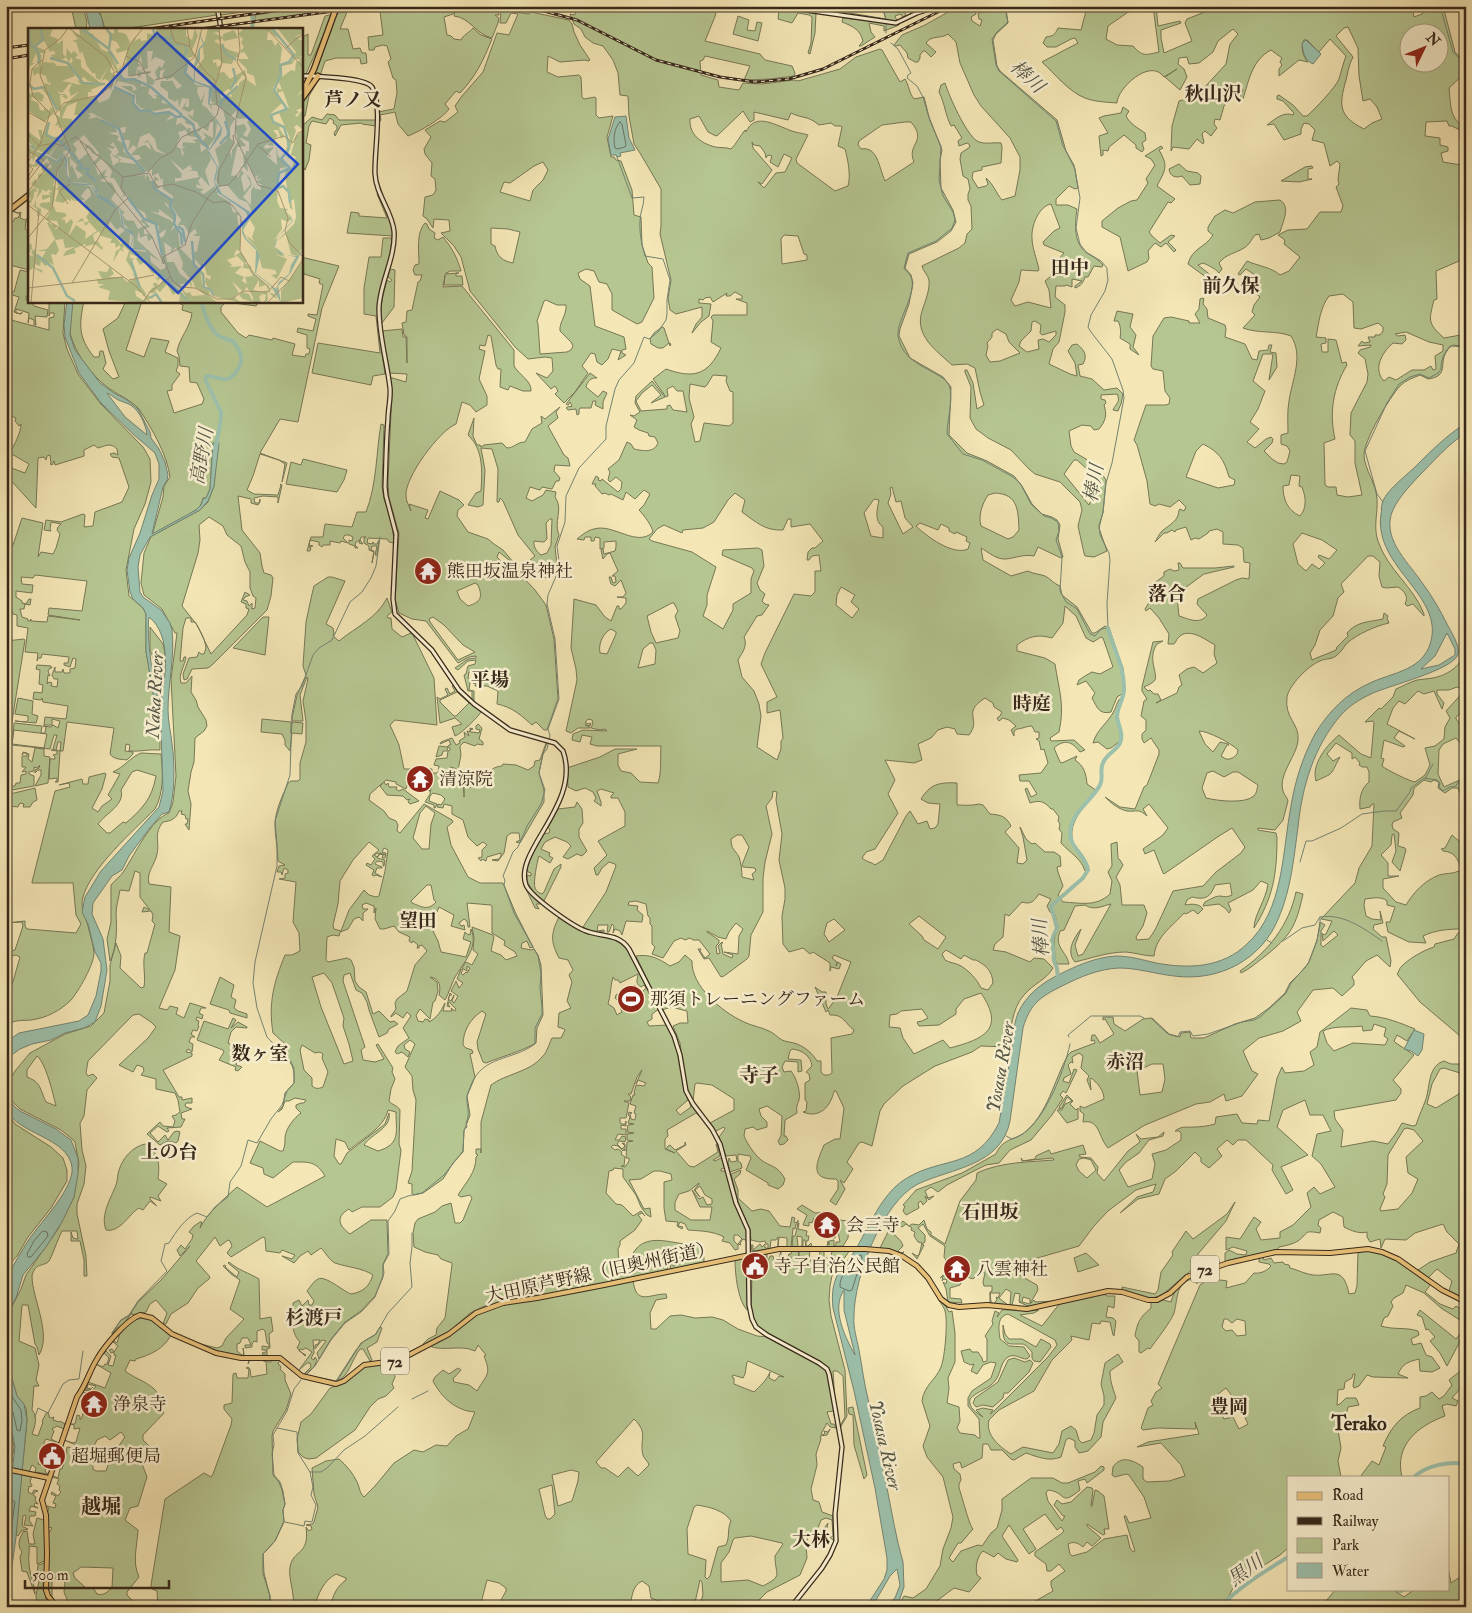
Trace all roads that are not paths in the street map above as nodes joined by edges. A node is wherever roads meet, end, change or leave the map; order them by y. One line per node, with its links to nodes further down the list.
1 (217, 6): 5 (main road)
2 (337, 6): 9 (highway, bridge)
3 (778, 6): 4 (main road)
4 (939, 6)
5 (221, 28)
6 (302, 76): 7 (main road)
7 (312, 76): 8 (highway); 10 (highway); 15 (main road)
8 (302, 88)
9 (302, 93)
10 (302, 98)
11 (28, 194): 13 (highway)
12 (28, 194): 14 (highway)
13 (6, 209)
14 (6, 213)
15 (749, 1254): 16 (main road, 大田原芦野線（旧奥州街道） / 72); 18 (main road, 大田原芦野線（旧奥州街道） / 72); 20 (main road)
16 (1466, 1302)
17 (6, 1469): 18 (main road)
18 (49, 1478): 19 (main road)
19 (56, 1607)
20 (791, 1607)

